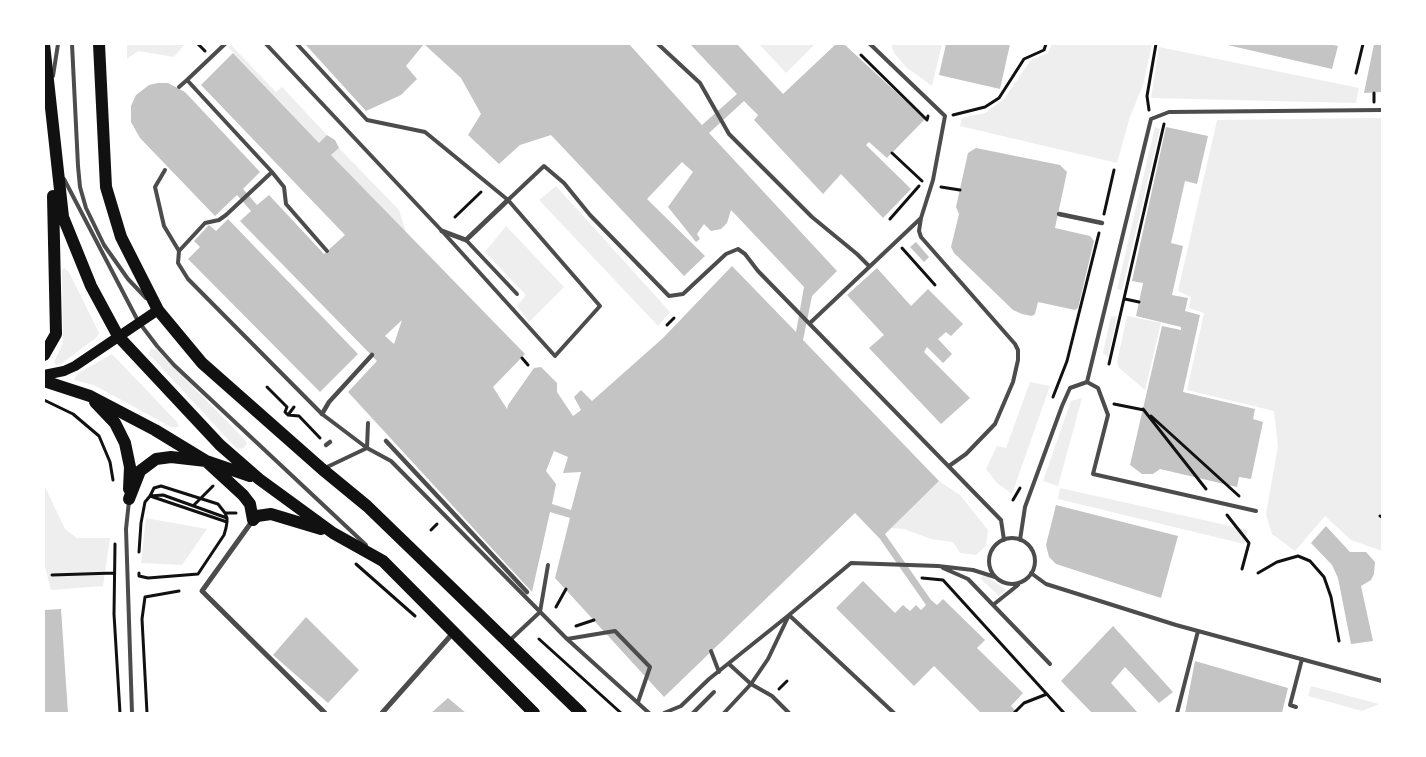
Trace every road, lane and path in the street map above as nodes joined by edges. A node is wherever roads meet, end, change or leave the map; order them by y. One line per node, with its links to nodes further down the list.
1 (44, 44): 17 (main road)
2 (58, 44): 17 (lane)
3 (72, 44): 48 (lane)
4 (99, 44): 48 (main road)
5 (225, 44): 15 (lane)
6 (266, 44): 38 (lane)
7 (297, 44): 32 (lane)
8 (658, 44): 43 (lane)
9 (870, 44): 21 (lane)
10 (1046, 44): 21 (path)
11 (1156, 44): 18 (path)
12 (1363, 44): 14 (path)
13 (861, 55): 20 (path)
14 (1356, 73)
15 (188, 80): 16 (lane); 28 (lane)
16 (179, 87)
17 (50, 94): 23 (main road)
18 (1147, 96)
19 (1382, 110): 61 (lane)
20 (928, 116)
21 (945, 116): 35 (lane)
22 (1164, 124): 46 (path)
23 (53, 136): 25 (main road); 54 (main road)
24 (892, 153): 36 (path)
25 (56, 164): 50 (lane); 53 (main road)
26 (165, 170): 41 (lane)
27 (1114, 170): 37 (path)
28 (272, 172): 41 (lane); 42 (lane)
29 (941, 187): 30 (path)
30 (960, 190)
31 (481, 192): 34 (path)
32 (508, 200): 38 (lane); 39 (street); 51 (lane)
33 (1059, 214): 37 (street)
34 (455, 217)
35 (921, 218): 40 (lane); 76 (lane)
36 (890, 219)
37 (1102, 223): 65 (path)
38 (442, 231): 39 (street)
39 (466, 240): 45 (lane)
40 (897, 242): 43 (lane); 44 (path)
41 (179, 251): 70 (lane)
42 (327, 251)
43 (869, 266): 51 (lane)
44 (934, 285)
45 (517, 294)
46 (1125, 299): 47 (path); 57 (path)
47 (1139, 302)
48 (158, 310): 50 (main road); 77 (main road)
49 (674, 318): 52 (path)
50 (140, 322): 53 (main road); 101 (lane)
51 (810, 323): 76 (lane)
52 (668, 325)
53 (118, 336): 59 (main road); 78 (main road)
54 (44, 355)
55 (372, 355): 70 (street)
56 (522, 358): 58 (path)
57 (1110, 364)
58 (528, 365)
59 (44, 375)
60 (44, 380): 63 (main road)
61 (1087, 382): 66 (lane); 98 (lane)
62 (268, 387): 69 (path)
63 (90, 396): 75 (main road); 83 (main road)
64 (44, 400): 80 (path)
65 (1052, 400)
66 (1105, 402): 68 (path); 86 (lane)
67 (294, 407): 69 (path)
68 (1143, 409): 81 (path); 86 (path)
69 (286, 413): 73 (path)
70 (322, 414): 74 (lane)
71 (368, 423): 74 (lane)
72 (386, 441): 115 (street)
73 (328, 443)
74 (367, 448): 77 (lane); 118 (lane)
75 (206, 460): 78 (main road); 83 (main road); 92 (main road)
76 (949, 466): 97 (lane)
77 (322, 469): 128 (main road)
78 (259, 479): 95 (main road)
79 (1021, 485): 84 (path)
80 (114, 488)
81 (1208, 491)
82 (150, 496): 85 (path); 87 (path); 88 (path); 99 (path)
83 (129, 499): 141 (lane)
84 (1013, 500)
85 (194, 505): 87 (path); 91 (path)
86 (1256, 511)
87 (196, 513): 91 (path)
88 (225, 513): 90 (path); 91 (path)
89 (1225, 513): 105 (path)
90 (236, 514)
91 (227, 520): 102 (path)
92 (253, 520): 95 (main road); 143 (street)
93 (437, 524): 94 (path)
94 (431, 530)
95 (333, 532): 101 (main road)
96 (115, 538): 106 (path)
97 (1004, 540): 98 (lane); 110 (lane)
98 (1020, 540): 108 (lane)
99 (138, 554)
100 (348, 557): 120 (path)
101 (383, 561): 124 (main road)
102 (138, 563)
103 (548, 565): 118 (lane)
104 (938, 566): 110 (lane); 116 (lane); 119 (lane)
105 (1242, 569)
106 (114, 573): 109 (path); 140 (path)
107 (1258, 573): 127 (path)
108 (1031, 574): 112 (lane); 123 (lane)
109 (52, 575)
110 (995, 577): 112 (lane)
111 (922, 578): 137 (path)
112 (1020, 583): 116 (lane)
113 (566, 589): 117 (path)
114 (179, 591): 142 (path)
115 (527, 592)
116 (993, 606): 132 (lane)
117 (556, 607)
118 (540, 612): 126 (lane); 128 (lane)
119 (789, 615): 131 (lane); 135 (lane); 153 (lane)
120 (416, 617)
121 (594, 620): 122 (path)
122 (575, 626)
123 (1198, 631): 130 (lane); 156 (lane)
124 (454, 632): 144 (street); 145 (main road)
125 (539, 638): 147 (path)
126 (567, 639): 138 (lane); 138 (lane)
127 (1339, 641)
128 (507, 642): 146 (main road)
129 (711, 651): 133 (lane)
130 (1302, 659): 134 (lane); 139 (lane)
131 (729, 664): 133 (lane); 135 (lane)
132 (1050, 664)
133 (719, 672): 149 (lane)
134 (1382, 681)
135 (751, 684): 151 (lane); 152 (lane)
136 (714, 692): 150 (lane)
137 (1047, 694): 154 (path); 155 (path)
138 (638, 702): 148 (lane)
139 (1296, 707)
140 (120, 713)
141 (132, 713)
142 (147, 713)
143 (325, 713)
144 (382, 713)
145 (534, 713)
146 (581, 713)
147 (621, 713)
148 (650, 713)
149 (664, 713)
150 (693, 713)
151 (724, 713)
152 (789, 713)
153 (894, 713)
154 (1014, 713)
155 (1064, 713)
156 (1177, 713)

